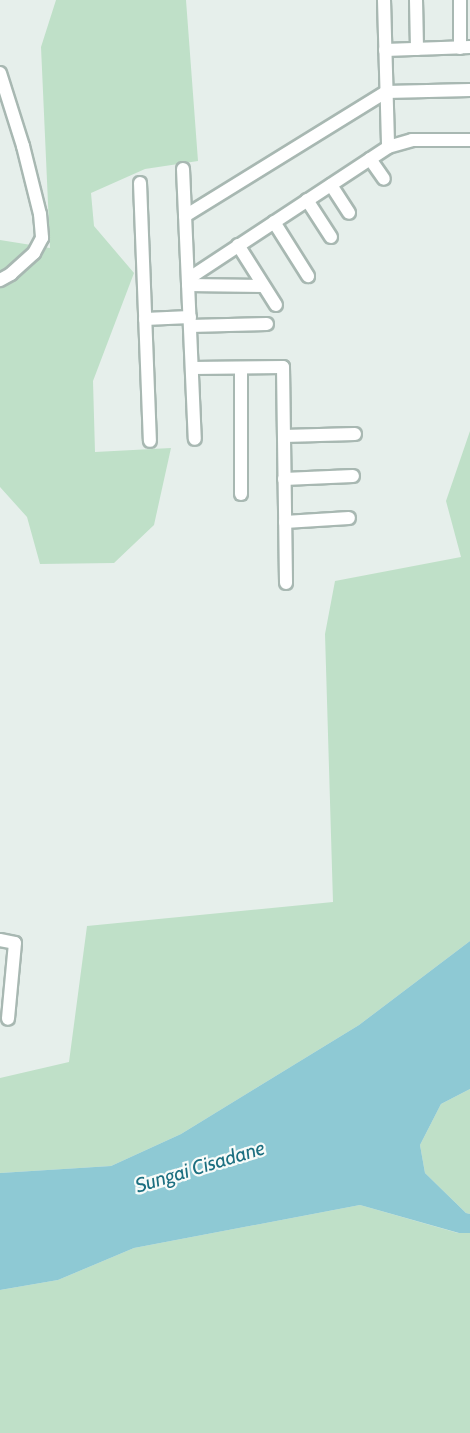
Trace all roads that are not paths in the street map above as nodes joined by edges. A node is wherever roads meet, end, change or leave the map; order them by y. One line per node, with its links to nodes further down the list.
1 (384, 0): 6 (street)
2 (416, 0): 5 (street)
3 (460, 0): 4 (street)
4 (465, 47): 5 (street)
5 (417, 49): 6 (street)
6 (385, 50): 9 (street)
7 (0, 73): 24 (street)
8 (470, 90): 9 (street)
9 (386, 92): 11 (street); 19 (street)
10 (470, 140): 11 (street)
11 (388, 147): 12 (street)
12 (370, 159): 14 (street); 16 (street)
13 (183, 169): 19 (street)
14 (384, 179)
15 (140, 183): 28 (street)
16 (331, 184): 17 (street); 18 (street)
17 (308, 200): 20 (street); 21 (street)
18 (349, 213)
19 (185, 216): 25 (street)
20 (274, 222): 22 (street); 23 (street)
21 (331, 237)
22 (238, 245): 25 (street); 26 (street)
23 (308, 276)
24 (0, 280)
25 (188, 282): 26 (street); 29 (street)
26 (263, 286): 27 (street)
27 (276, 304)
28 (146, 320): 29 (street); 36 (street)
29 (190, 322): 30 (street); 31 (street)
30 (267, 324)
31 (192, 368): 32 (street); 35 (street)
32 (241, 368): 34 (street); 39 (street)
33 (355, 434): 34 (street)
34 (284, 436): 38 (street)
35 (195, 439)
36 (150, 441)
37 (354, 476): 38 (street)
38 (284, 479): 41 (street)
39 (241, 494)
40 (349, 518): 41 (street)
41 (285, 522): 42 (street)
42 (286, 583)
43 (0, 940): 44 (street)
44 (8, 1019)

